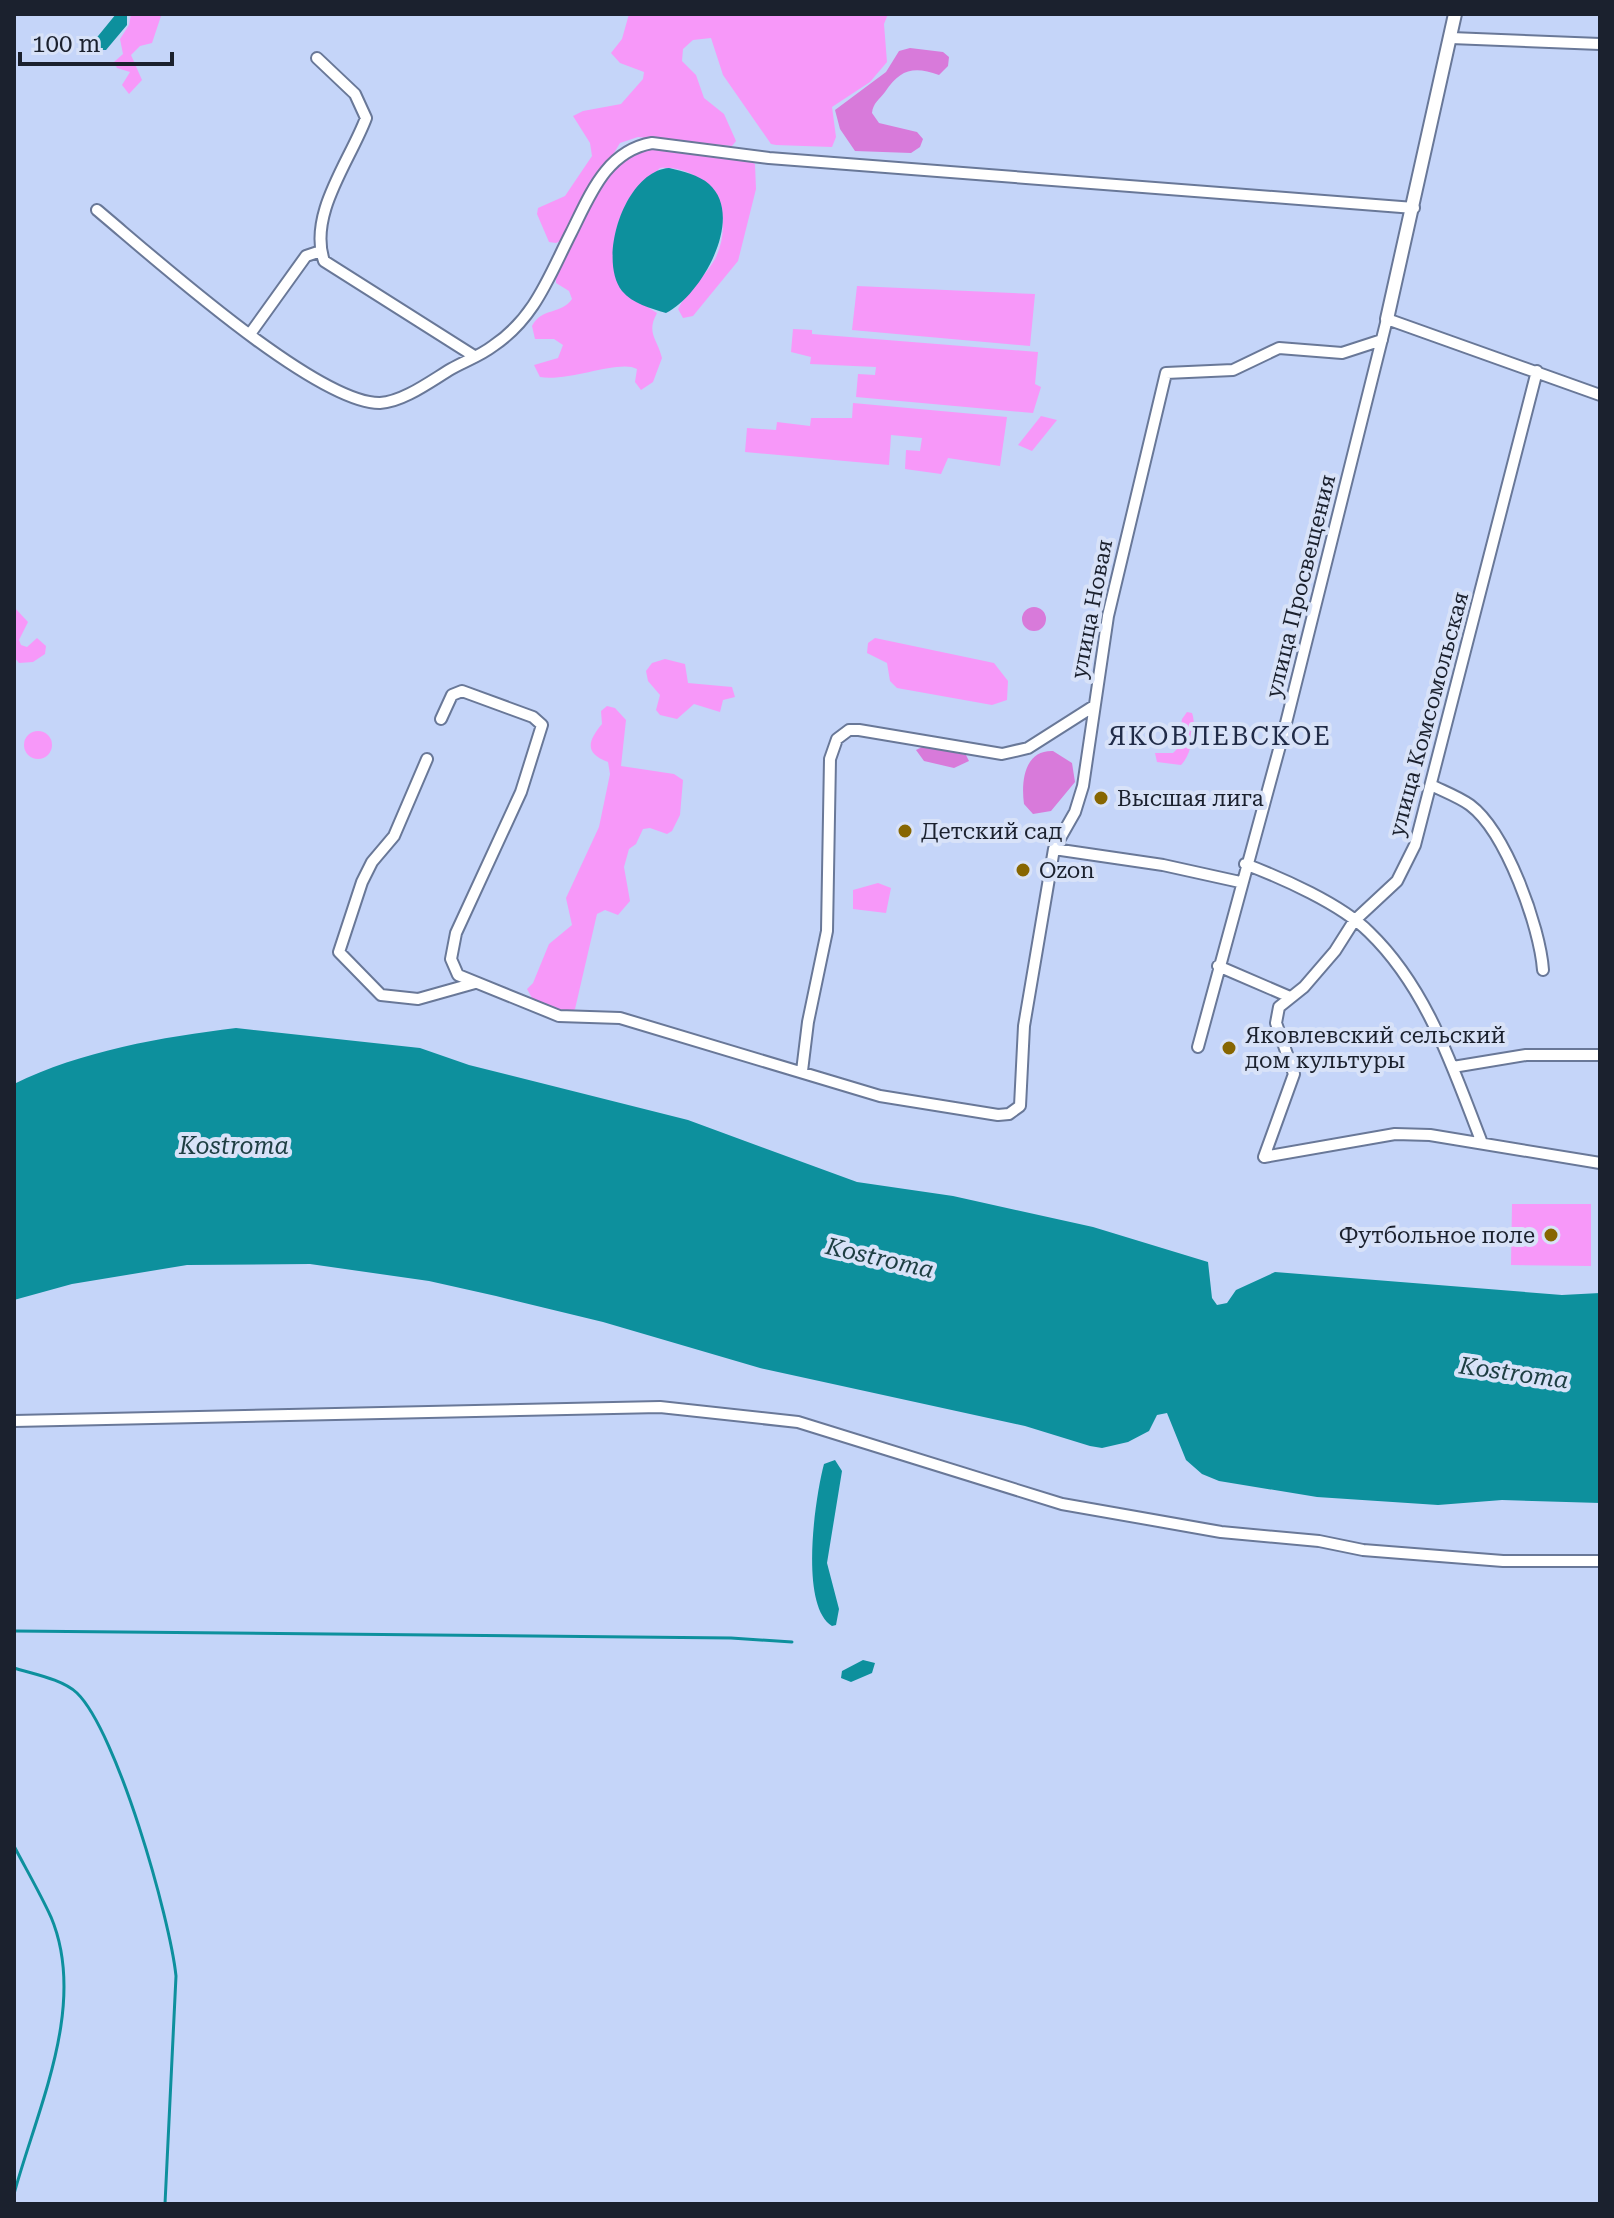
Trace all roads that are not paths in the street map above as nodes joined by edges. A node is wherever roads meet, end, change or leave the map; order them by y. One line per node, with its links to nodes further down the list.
1 (1455, 14): 2 (street)
2 (1451, 38): 3 (street); 5 (street)
3 (1600, 44)
4 (317, 58): 7 (street)
5 (1414, 208): 8 (street); 11 (street)
6 (97, 210): 9 (street)
7 (321, 251): 9 (street); 11 (street)
8 (1387, 319): 10 (street, улица Просвещения); 12 (street)
9 (250, 334): 11 (street)
10 (1382, 340): 14 (street, улица Новая); 19 (street, улица Просвещения)
11 (474, 356)
12 (1537, 371): 13 (street); 17 (street, улица Комсомольская)
13 (1600, 395)
14 (1094, 706): 18 (street, улица Новая); 29 (street)
15 (441, 719): 24 (street)
16 (427, 759): 24 (street)
17 (1431, 785): 21 (street, улица Комсомольская); 23 (street)
18 (1054, 849): 20 (street); 29 (street, улица Новая)
19 (1245, 864): 20 (street, улица Просвещения); 21 (street)
20 (1240, 882): 22 (street, улица Просвещения)
21 (1354, 921): 25 (street, улица Комсомольская); 28 (street)
22 (1218, 966): 25 (street); 26 (street, улица Просвещения)
23 (1543, 970)
24 (475, 983): 29 (street)
25 (1290, 997): 30 (street, улица Комсомольская)
26 (1198, 1047)
27 (1600, 1055): 28 (street)
28 (1453, 1067): 30 (street)
29 (802, 1071)
30 (1482, 1143): 31 (street)
31 (1600, 1163)
32 (14, 1421): 33 (street)
33 (1600, 1561)

